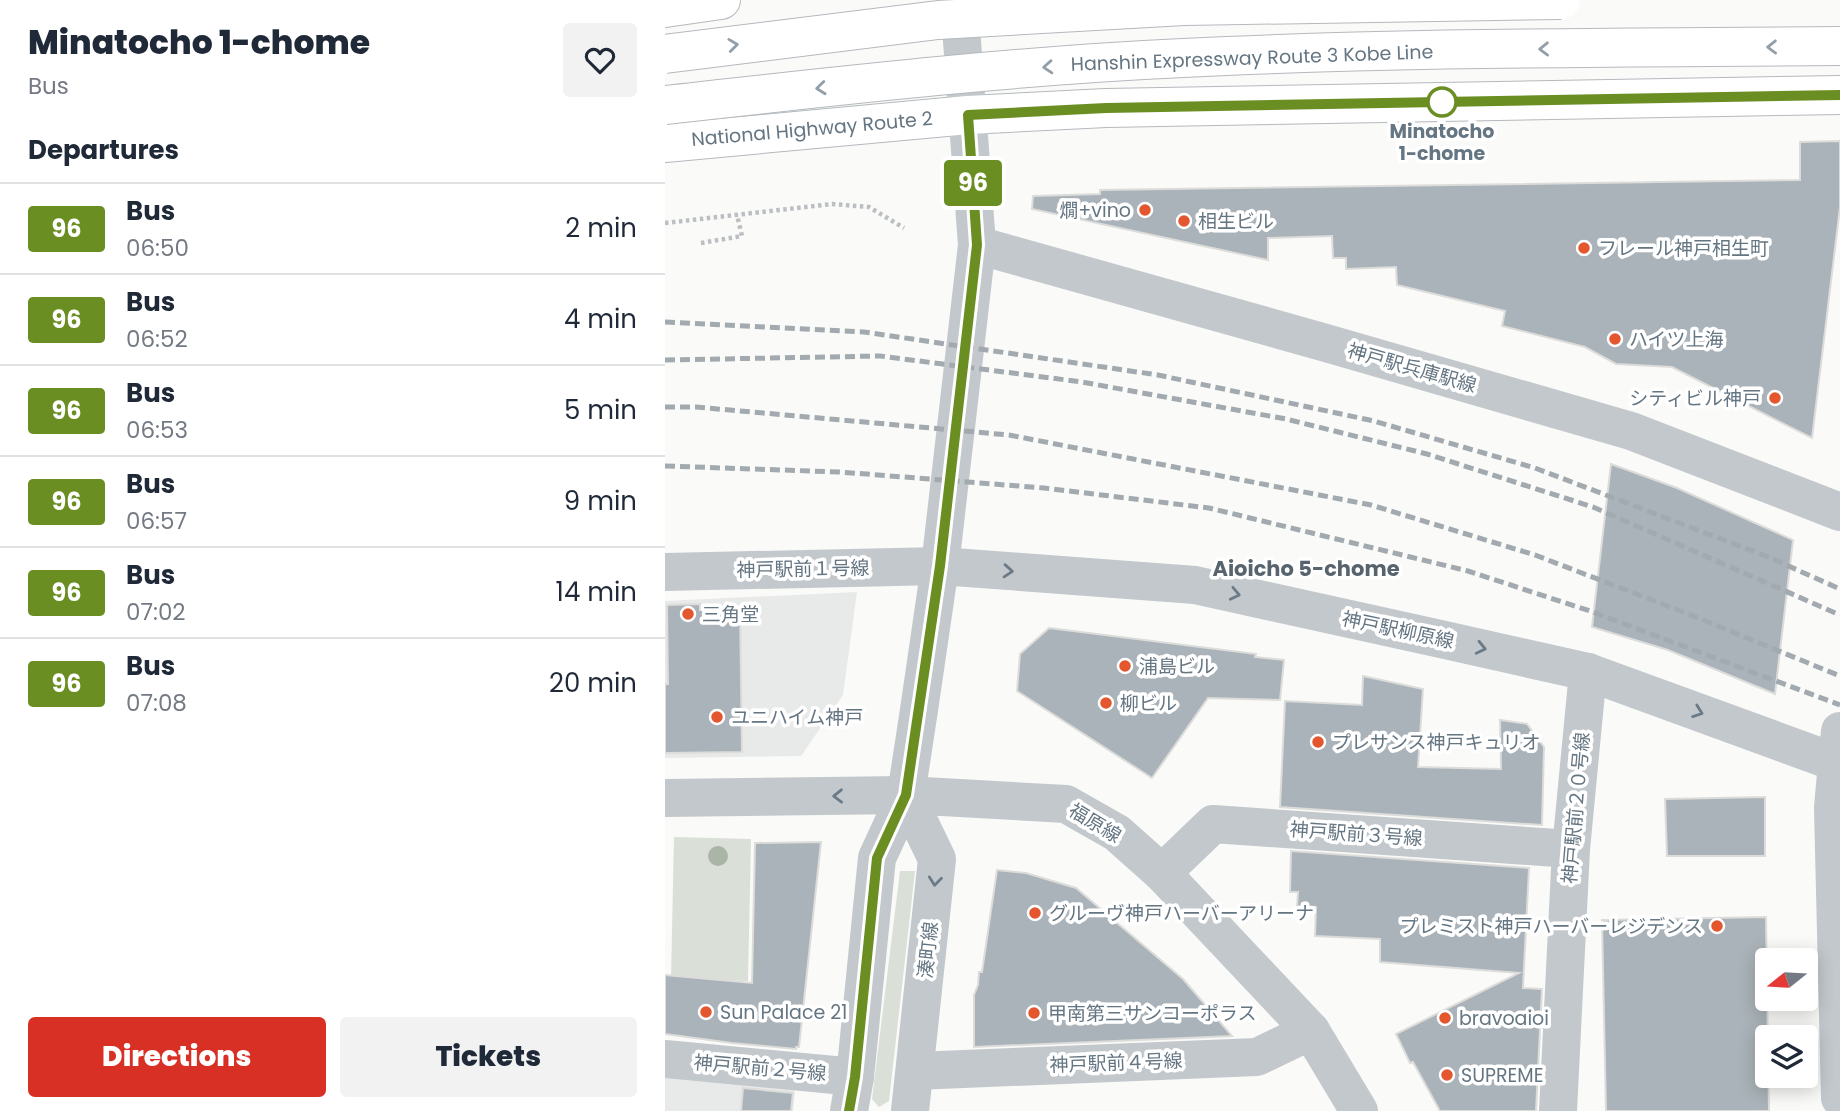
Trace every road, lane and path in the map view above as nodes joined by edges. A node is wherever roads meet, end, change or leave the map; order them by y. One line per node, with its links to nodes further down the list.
1 (721, 0): 4 (highway)
2 (959, 0): 9 (street)
3 (1561, 0): 6 (highway, one-way to 3, bridge)
4 (665, 8)
5 (1840, 46): 8 (highway, Hanshin Expressway Route 3 Kobe Line, one-way to 8, bridge)
6 (665, 54)
7 (1840, 95): 9 (highway, National Highway Route 2)
8 (665, 105)
9 (968, 115): 10 (highway, National Highway Route 2); 15 (street)
10 (665, 143)
11 (737, 215): 12 (path); 13 (path); 14 (path)
12 (665, 223)
13 (904, 229)
14 (701, 243)
15 (977, 245): 16 (street, 神戸駅兵庫駅線); 17 (street)
16 (1840, 512)
17 (940, 566): 18 (street, 神戸駅前１号線); 19 (street, 神戸駅柳原線, one-way to 19); 21 (street)
18 (665, 572)
19 (1588, 672): 20 (street, 神戸駅柳原線, one-way to 20); 23 (street, 神戸駅前２０号線)
20 (1839, 752): 29 (street)
21 (906, 795): 22 (street, 福原線, one-way to 22); 24 (street, 福原線); 27 (street, 湊町線, one-way to 27); 28 (street)
22 (665, 798)
23 (1571, 849): 24 (street, 神戸駅前３号線); 32 (street, 神戸駅前２０号線)
24 (1162, 873): 25 (street, 福原線)
25 (1311, 1031): 27 (street, 神戸駅前４号線); 31 (street, 福原線)
26 (665, 1059): 28 (street, 神戸駅前２号線)
27 (915, 1071): 30 (street, 湊町線)
28 (852, 1094)
29 (1840, 1098)
30 (910, 1111)
31 (1359, 1111)
32 (1557, 1111)

